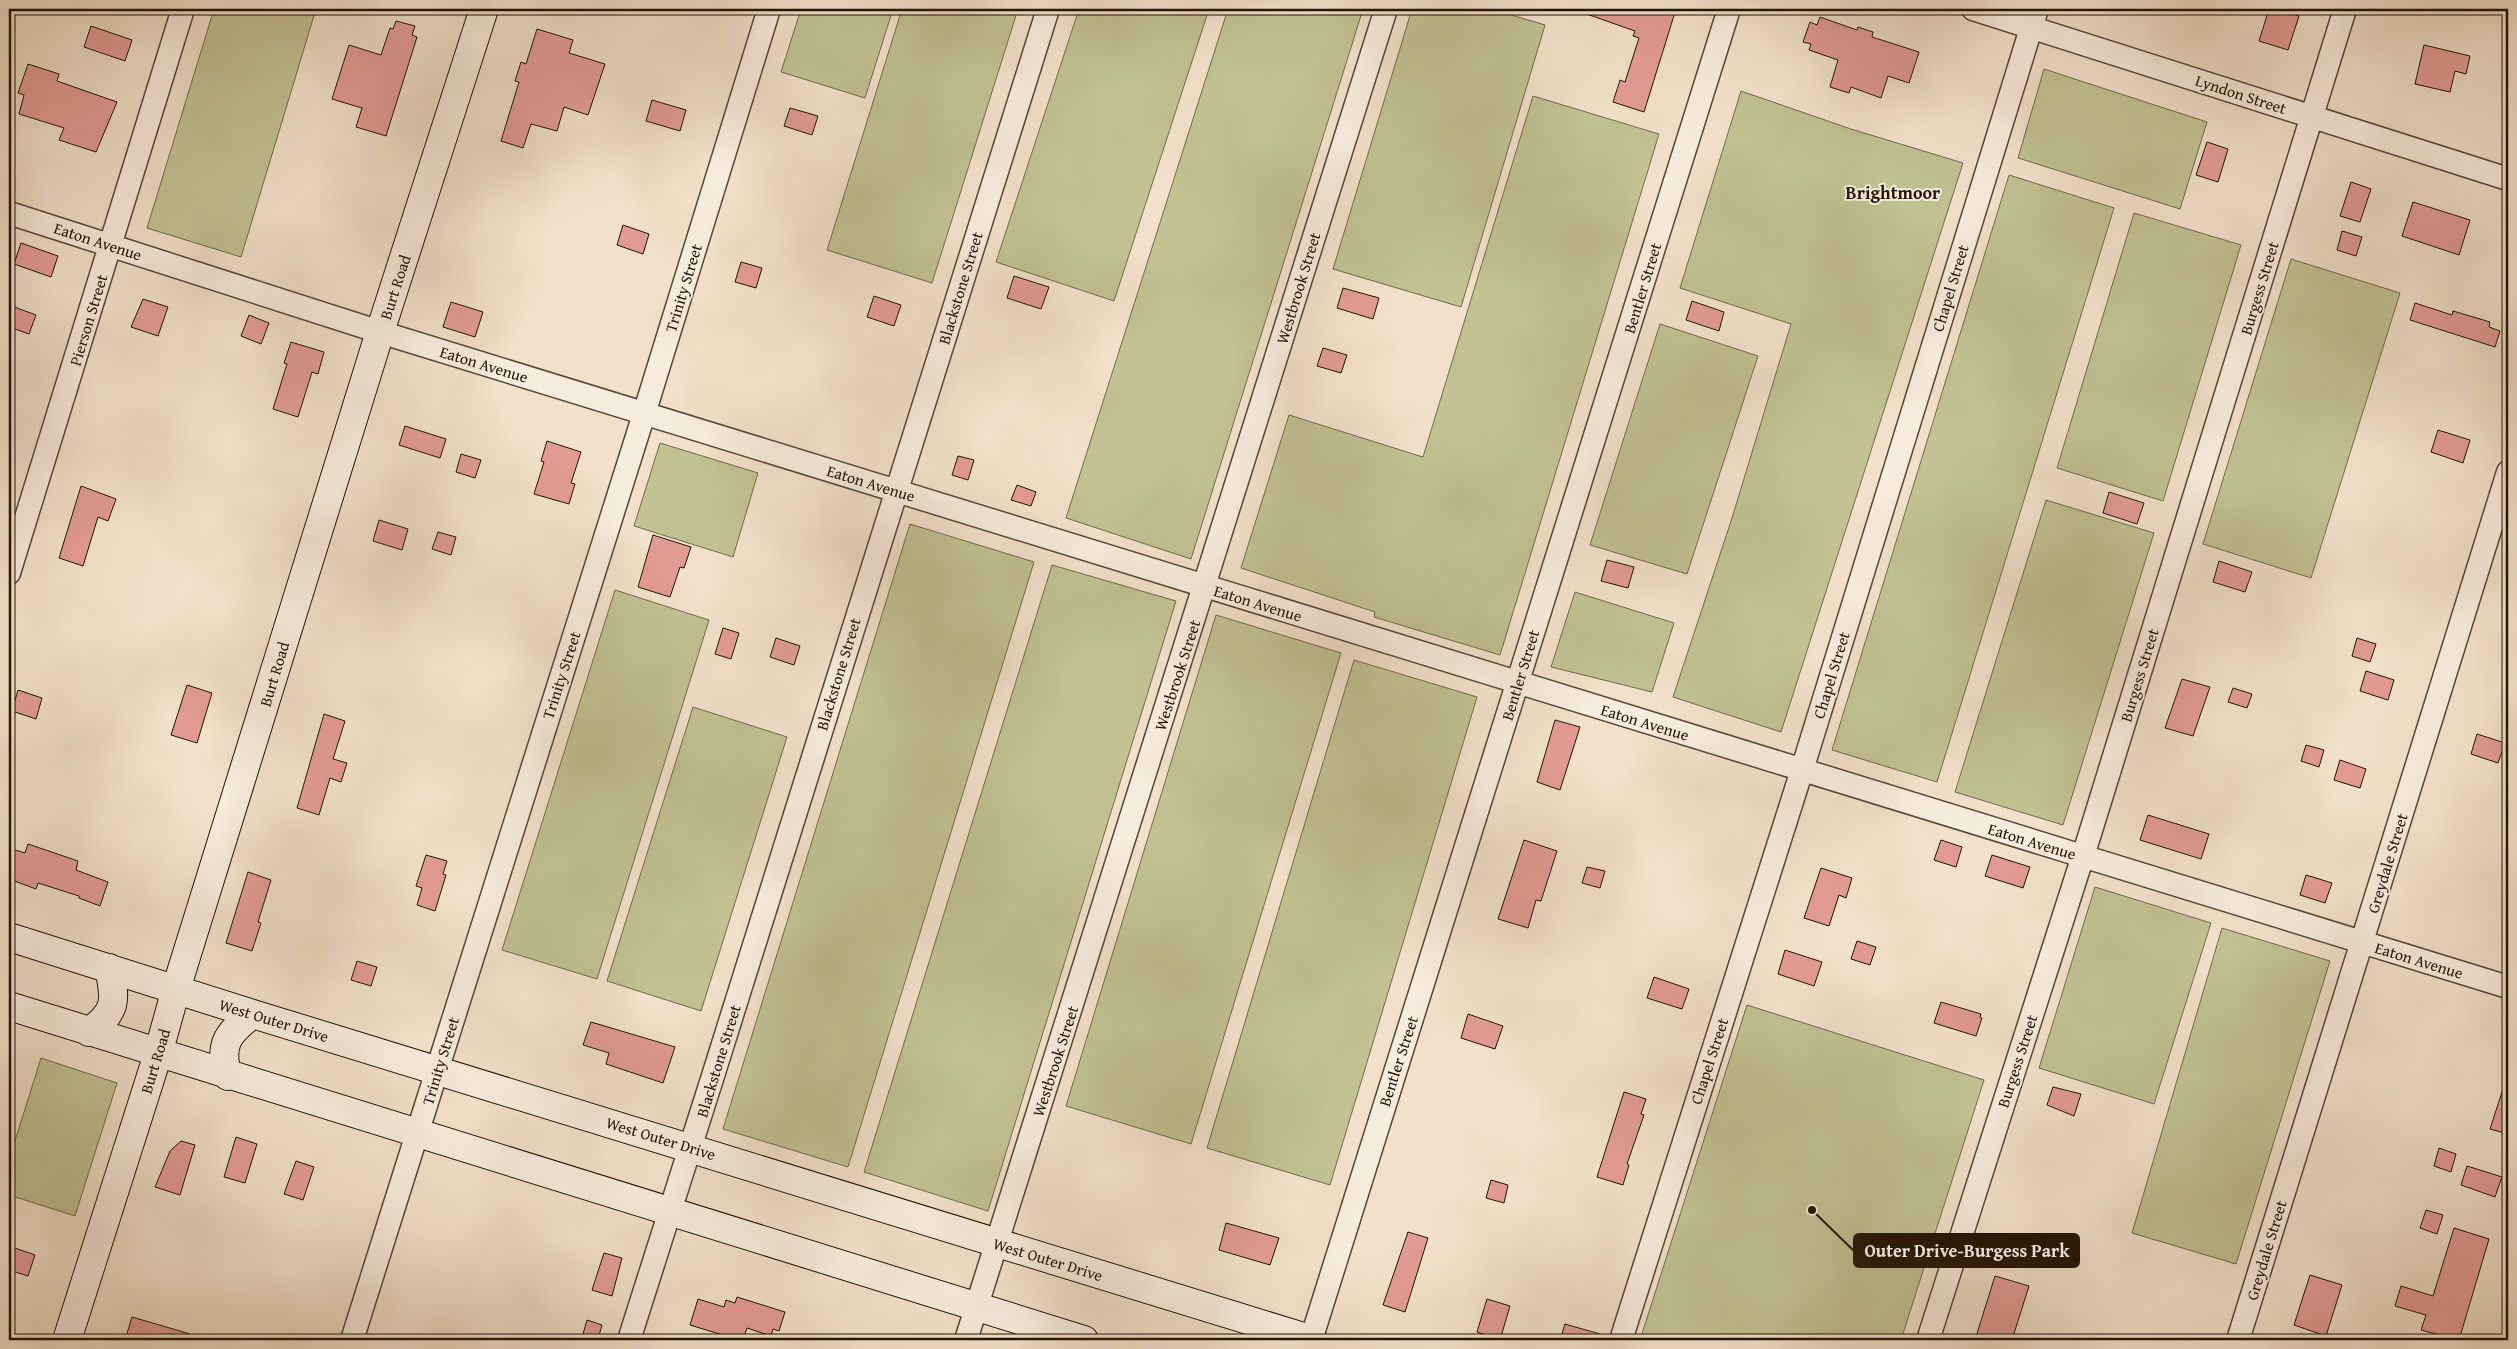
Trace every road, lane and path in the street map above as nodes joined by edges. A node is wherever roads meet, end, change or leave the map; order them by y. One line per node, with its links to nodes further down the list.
1 (183, 9): 13 (street, Pierson Street)
2 (484, 9): 14 (main road, Burt Road)
3 (769, 9): 15 (street, Trinity Street)
4 (1048, 9): 17 (street, Blackstone Street)
5 (1386, 9): 19 (street, Westbrook Street)
6 (1730, 9): 20 (street, Bentler Street)
7 (1973, 9): 9 (street, Lyndon Street)
8 (2345, 9): 10 (street, Burgess Street)
9 (2034, 18): 10 (street, Lyndon Street); 21 (street, Chapel Street)
10 (2312, 116): 11 (street, Lyndon Street); 22 (street, Burgess Street)
11 (2508, 179)
12 (9, 213): 13 (street, Eaton Avenue)
13 (111, 245): 14 (street, Eaton Avenue); 18 (street, Pierson Street)
14 (380, 332): 15 (street, Eaton Avenue); 27 (main road, Burt Road)
15 (644, 414): 17 (street, Eaton Avenue); 32 (street, Trinity Street)
16 (2508, 472): 24 (street, Greydale Street)
17 (896, 490): 19 (street, Eaton Avenue); 35 (street, Blackstone Street)
18 (9, 574)
19 (1205, 587): 20 (street, Eaton Avenue); 37 (street, Westbrook Street)
20 (1518, 683): 21 (street, Eaton Avenue); 44 (street, Bentler Street)
21 (1802, 770): 22 (street, Eaton Avenue); 45 (street, Chapel Street)
22 (2083, 856): 24 (street, Eaton Avenue); 46 (street, Burgess Street)
23 (9, 937): 25 (main road, West Outer Drive)
24 (2362, 943): 26 (street, Eaton Avenue); 47 (street, Greydale Street)
25 (109, 968): 27 (main road, West Outer Drive); 30 (main road)
26 (2508, 987)
27 (176, 989): 29 (main road, West Outer Drive); 31 (main road, Burt Road)
28 (9, 1006): 30 (main road)
29 (252, 1014): 32 (main road, West Outer Drive); 33 (main road)
30 (89, 1032): 31 (main road)
31 (158, 1054): 33 (main road); 39 (main road, Burt Road)
32 (437, 1069): 34 (street, Trinity Street); 35 (main road, West Outer Drive)
33 (228, 1076): 34 (main road)
34 (418, 1134): 36 (main road); 40 (street, Trinity Street)
35 (692, 1148): 36 (street, Blackstone Street); 37 (main road, West Outer Drive)
36 (670, 1211): 38 (main road); 41 (street, Blackstone Street)
37 (997, 1244): 38 (street, Westbrook Street); 44 (main road, West Outer Drive)
38 (976, 1307): 42 (street, Westbrook Street); 43 (main road)
39 (67, 1340)
40 (352, 1340)
41 (629, 1340)
42 (966, 1340)
43 (1084, 1340)
44 (1312, 1340)
45 (1621, 1340)
46 (1928, 1340)
47 (2238, 1340)

